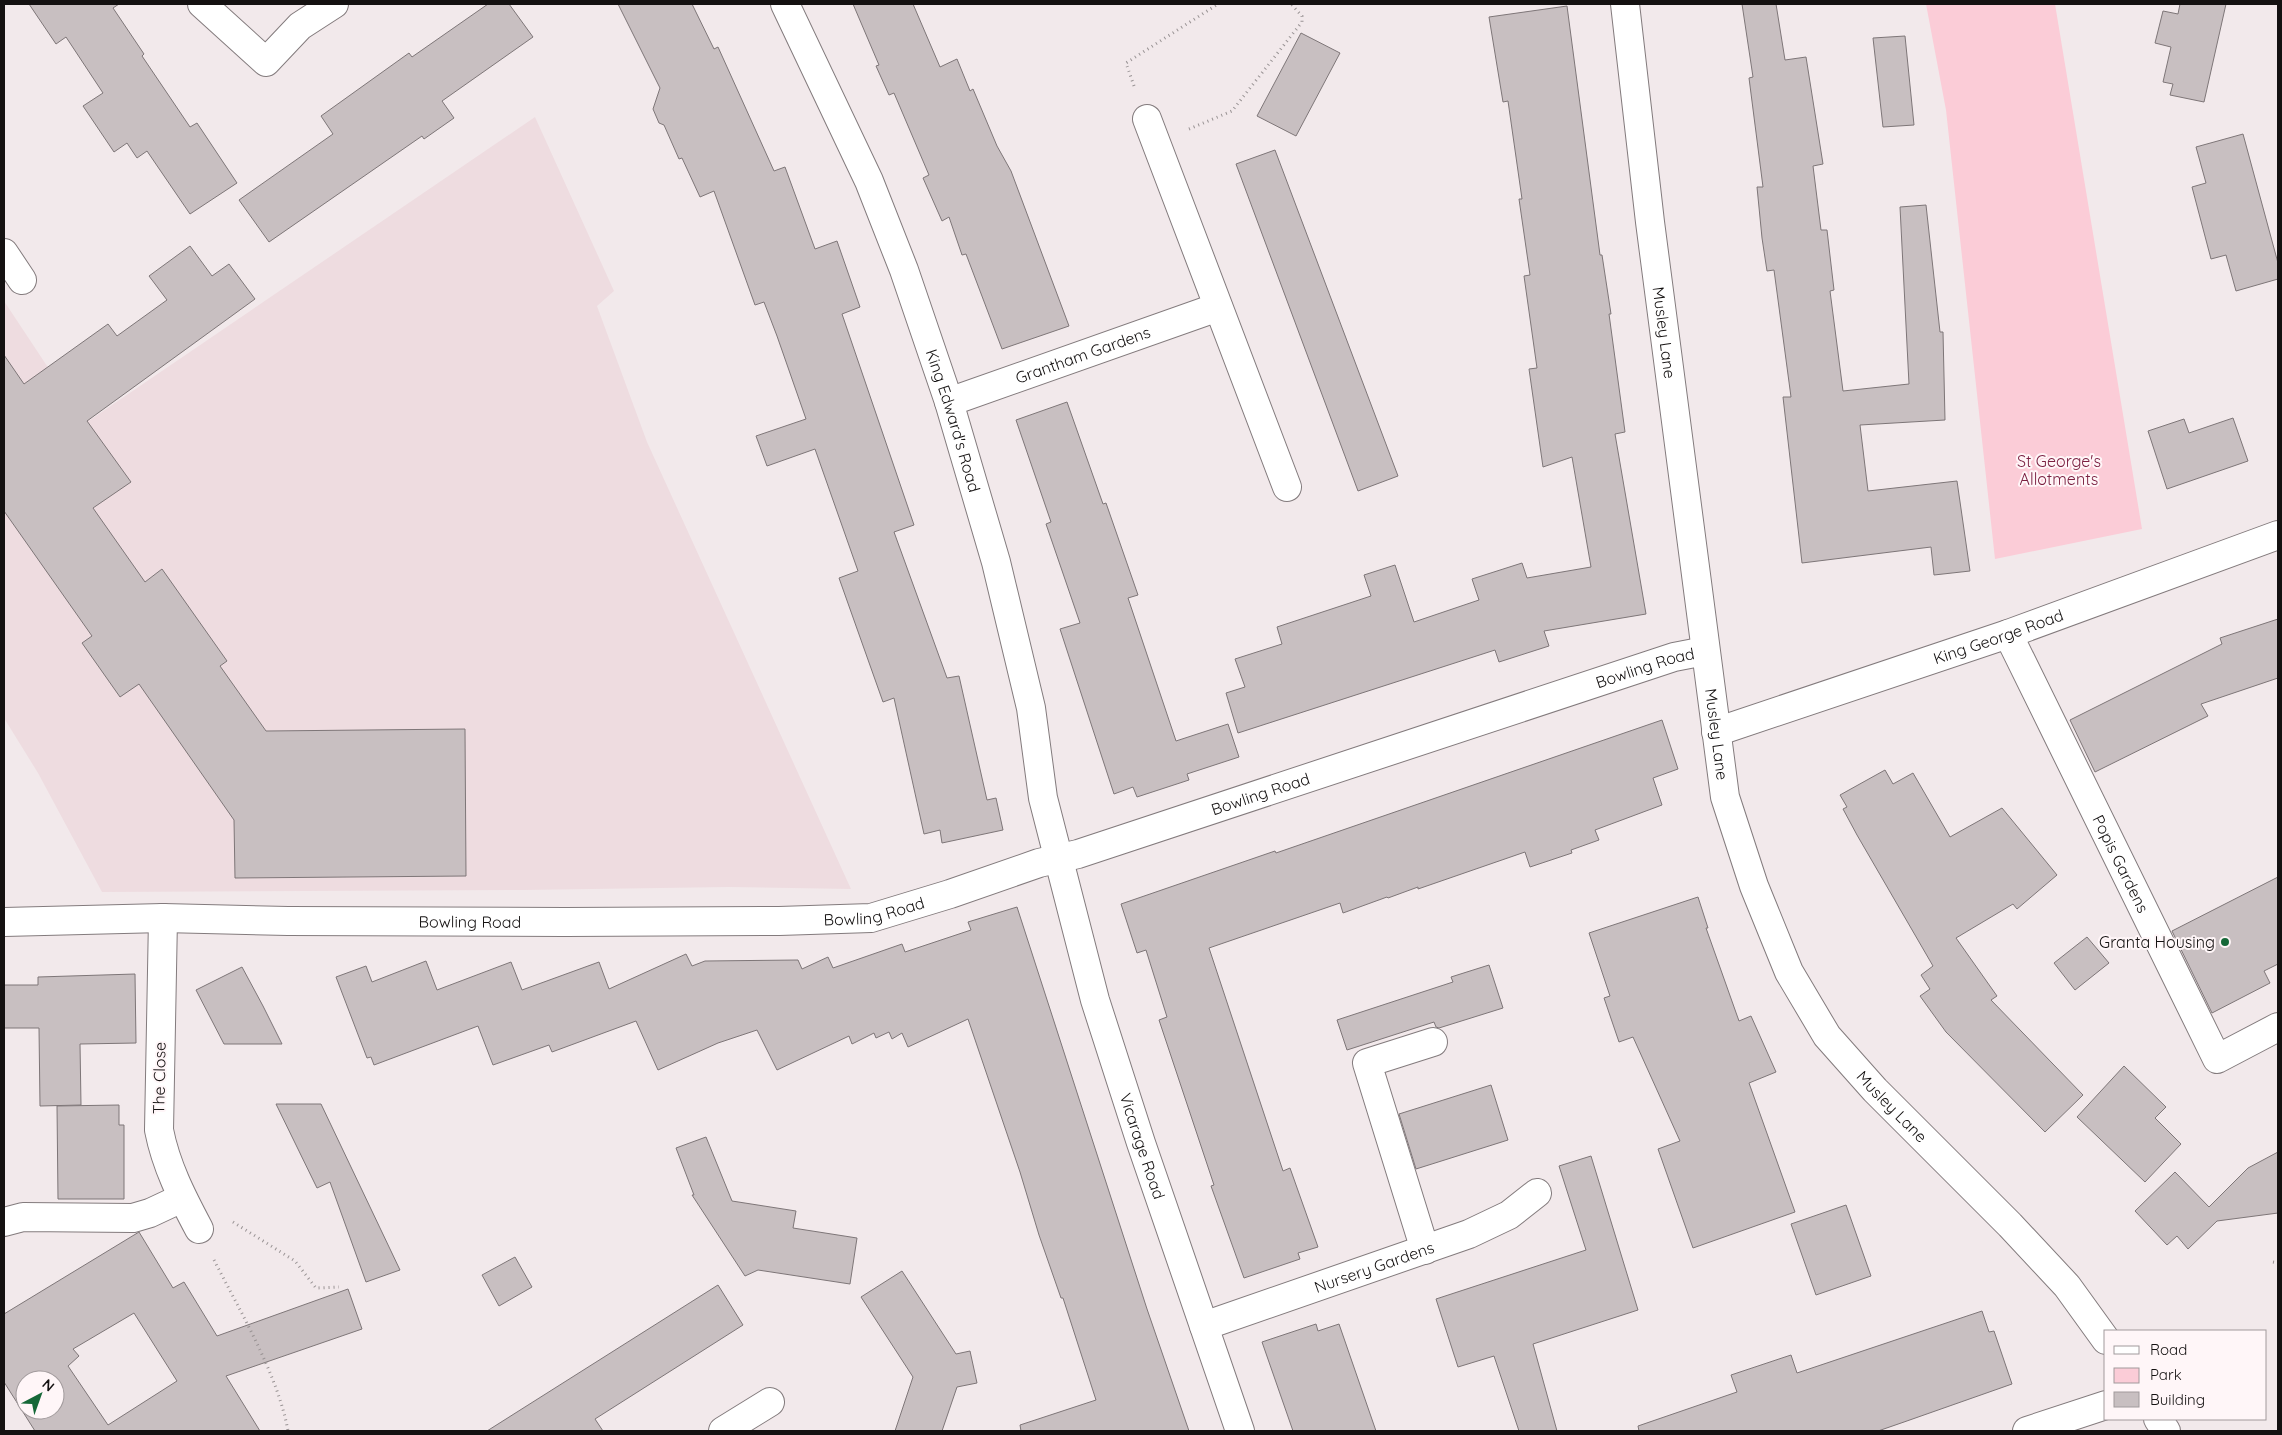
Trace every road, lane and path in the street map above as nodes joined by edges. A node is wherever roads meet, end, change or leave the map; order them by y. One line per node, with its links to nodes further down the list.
1 (202, 4): 2 (street)
2 (334, 4)
3 (785, 4): 12 (street, King Edward's Road)
4 (1218, 4): 7 (path)
5 (1291, 4): 8 (path)
6 (1625, 4): 16 (street, Musley Lane)
7 (1146, 119): 8 (street)
8 (1157, 144): 11 (street)
9 (4, 253): 10 (street)
10 (22, 280)
11 (1218, 307): 12 (street, Grantham Gardens); 13 (street)
12 (949, 402): 18 (street, King Edward's Road)
13 (1287, 487)
14 (2278, 535): 15 (street, King George Road)
15 (2008, 634): 17 (street, King George Road); 21 (street, Popis Gardens)
16 (1705, 651): 17 (street, Musley Lane); 18 (street, Bowling Road)
17 (1716, 732): 32 (street, Musley Lane)
18 (1059, 858): 19 (street, Bowling Road); 31 (street, Vicarage Road)
19 (163, 918): 20 (street, Bowling Road); 24 (street, The Close)
20 (4, 922)
21 (2278, 1027)
22 (1433, 1042): 27 (street)
23 (1538, 1193): 27 (street, Nursery Gardens)
24 (182, 1198): 25 (street); 26 (street, The Close)
25 (4, 1222)
26 (199, 1229): 30 (path); 36 (path)
27 (1425, 1250): 31 (street, Nursery Gardens)
28 (2273, 1262): 29 (path)
29 (2278, 1264)
30 (340, 1287)
31 (1204, 1326): 38 (street, Vicarage Road)
32 (2104, 1337)
33 (770, 1402): 37 (street)
34 (2104, 1406): 39 (street)
35 (2159, 1420): 40 (street)
36 (288, 1431)
37 (723, 1431)
38 (1240, 1431)
39 (2027, 1431)
40 (2166, 1431)

